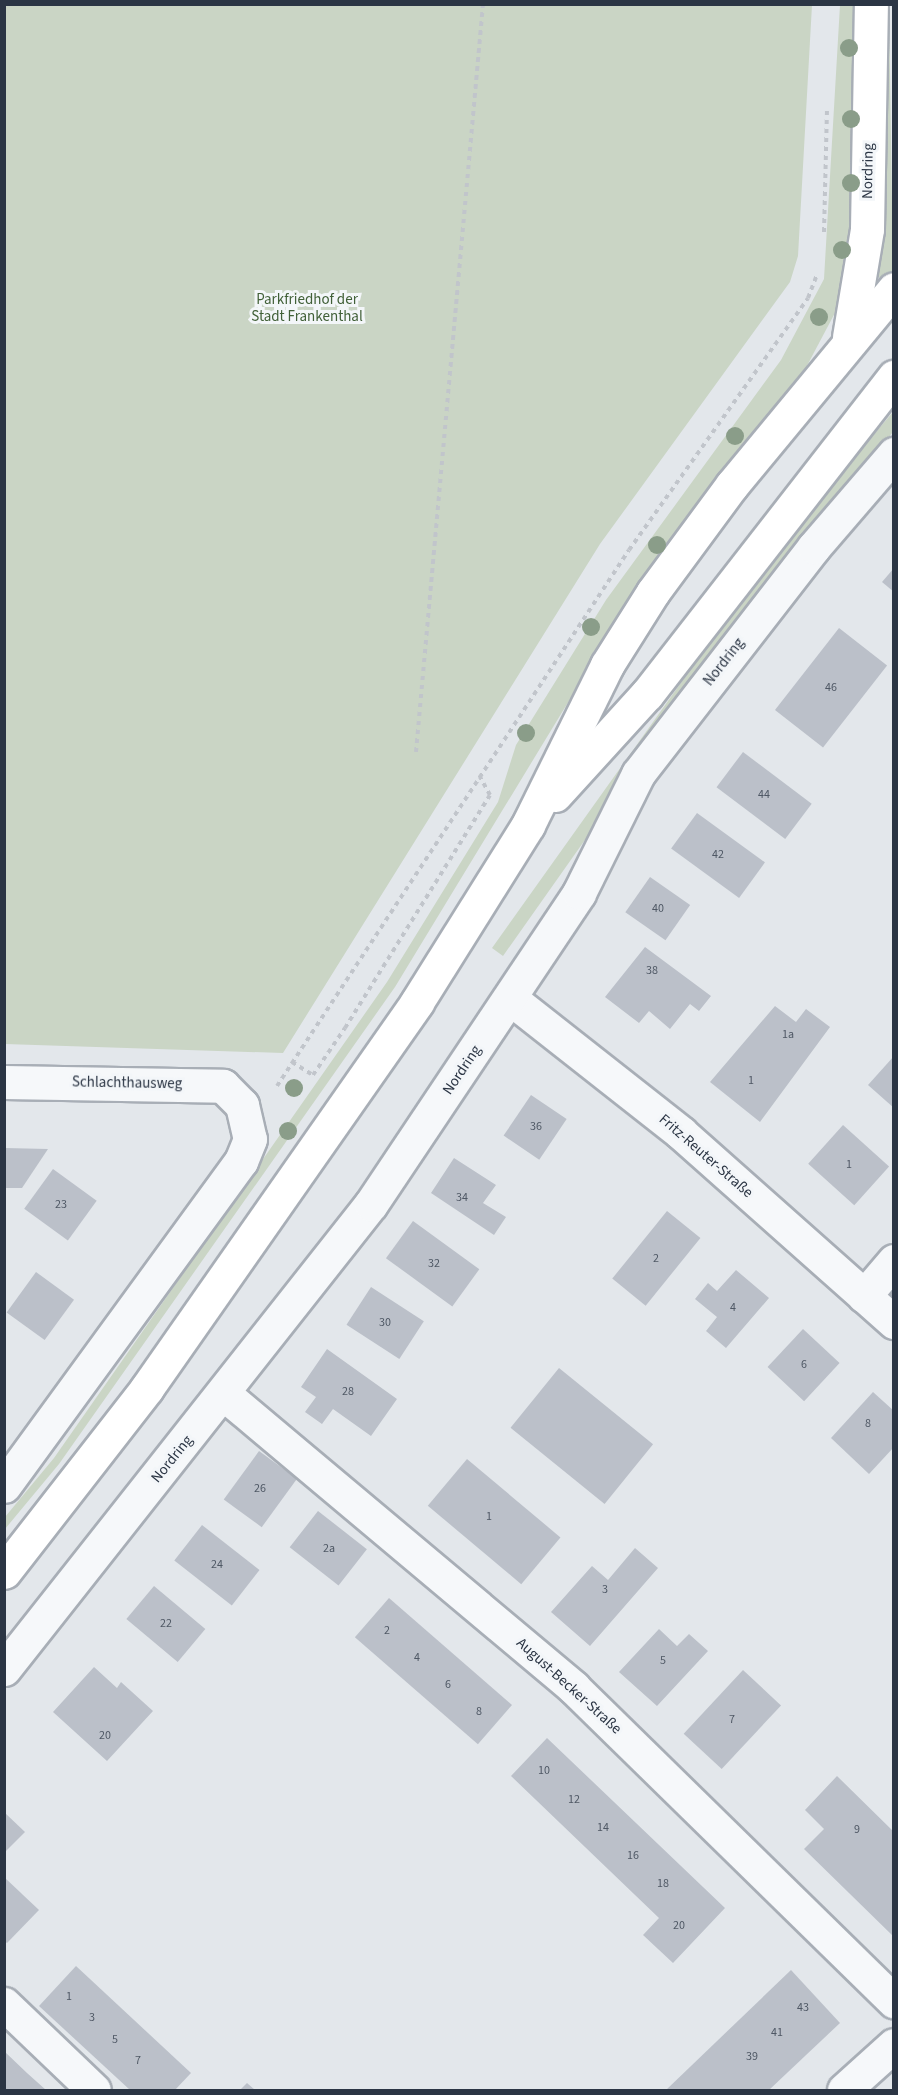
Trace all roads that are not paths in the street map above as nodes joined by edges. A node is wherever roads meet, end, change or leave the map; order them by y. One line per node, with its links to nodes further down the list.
1 (871, 4): 3 (main road, Nordring)
2 (894, 289): 3 (main road, Nordring)
3 (849, 337): 6 (main road, Nordring)
4 (892, 376): 6 (main road, Nordring)
5 (894, 454): 7 (street, Nordring)
6 (528, 825): 14 (main road, Nordring)
7 (511, 999): 10 (street, Fritz-Reuter-Straße); 12 (street, Nordring)
8 (4, 1082): 13 (street, Schlachthausweg)
9 (894, 1261): 10 (street)
10 (864, 1296): 11 (street, Fritz-Reuter-Straße)
11 (894, 1322)
12 (224, 1394): 15 (street, Nordring); 16 (street, August-Becker-Straße)
13 (4, 1486)
14 (4, 1572)
15 (4, 1669)
16 (894, 2001)
17 (4, 2004): 19 (street)
18 (894, 2045): 20 (street)
19 (94, 2091)
20 (844, 2091)

